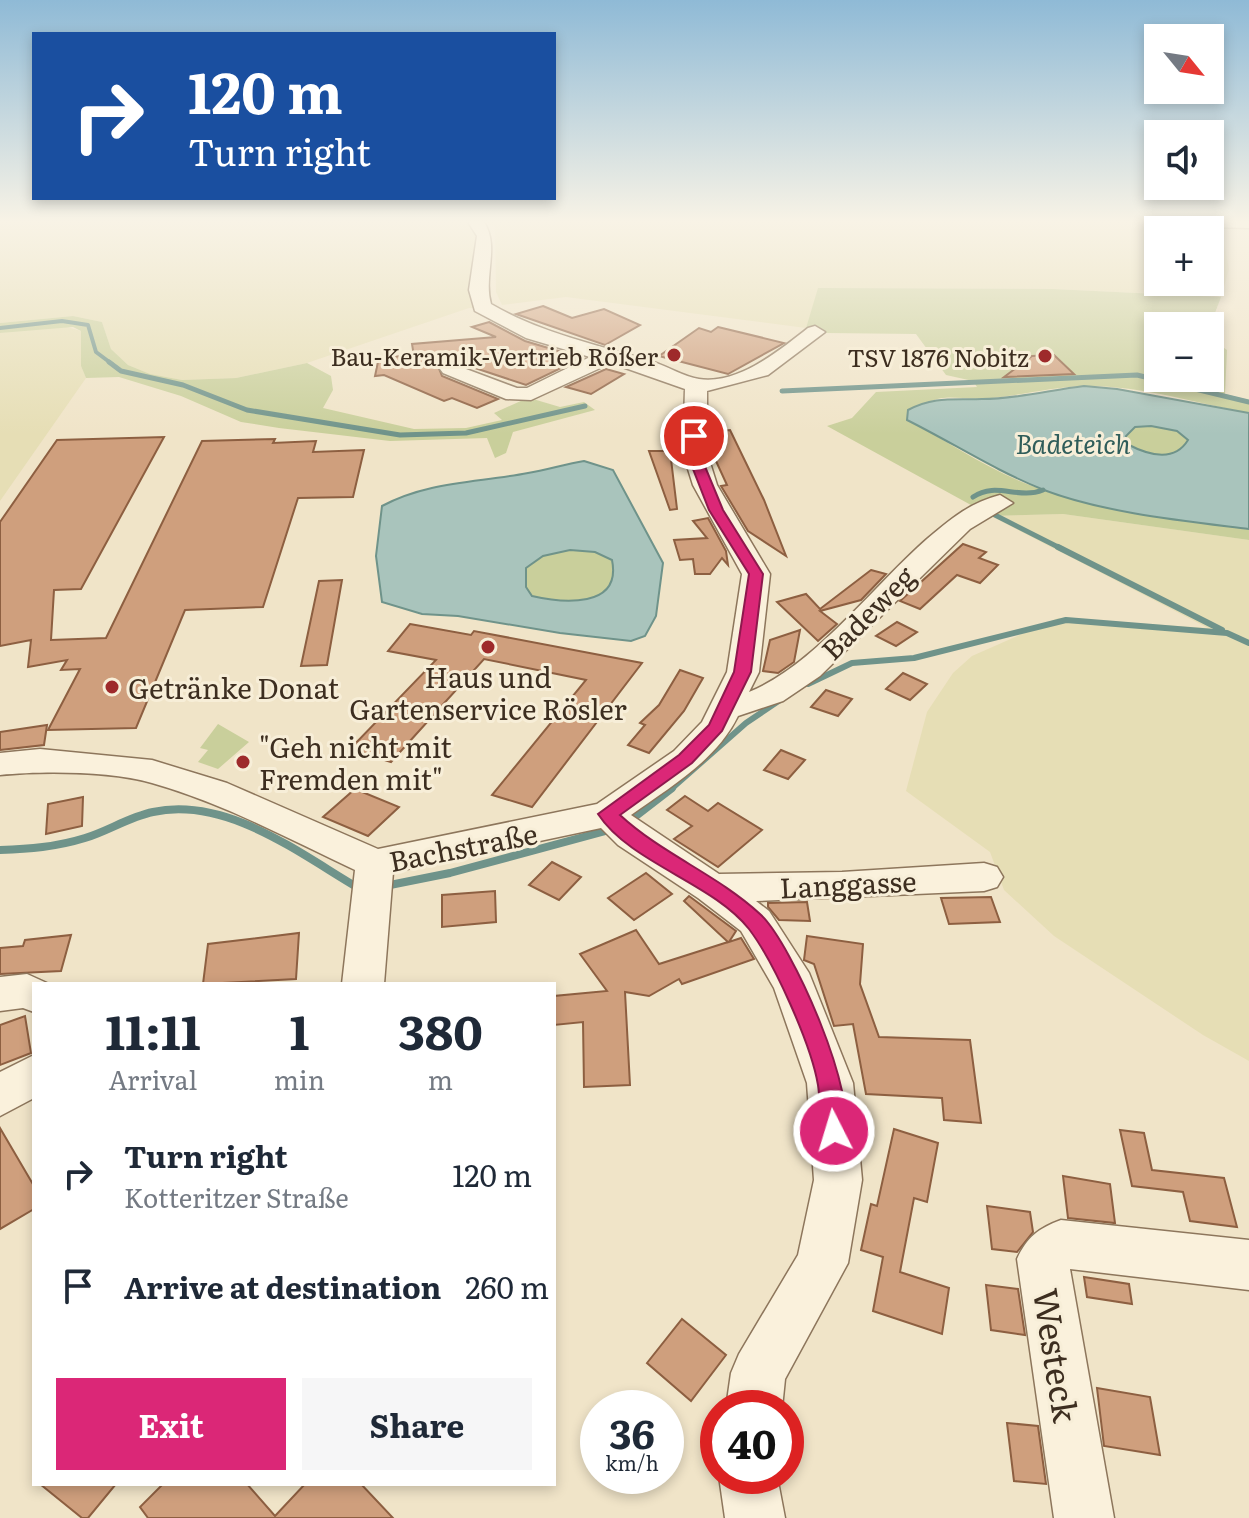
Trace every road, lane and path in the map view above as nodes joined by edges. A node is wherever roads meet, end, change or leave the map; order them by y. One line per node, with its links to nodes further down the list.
1 (479, 293): 3 (street)
2 (815, 332): 5 (street)
3 (606, 357): 4 (street); 5 (street)
4 (436, 366)
5 (696, 386): 7 (street)
6 (1000, 503): 7 (street, Badeweg)
7 (727, 709): 9 (street)
8 (0, 764): 11 (street, Bachstraße)
9 (616, 822): 11 (street, Bachstraße); 12 (street, Langgasse)
10 (984, 877): 12 (street, Langgasse)
11 (373, 879): 13 (street)
12 (712, 888): 19 (street, Langgasse)
13 (363, 982)
14 (0, 994): 15 (street)
15 (32, 994)
16 (32, 1075): 17 (street)
17 (0, 1096)
18 (1249, 1265): 22 (street, Westeck)
19 (756, 1390)
20 (751, 1494): 21 (street)
21 (755, 1518)
22 (1084, 1518)

